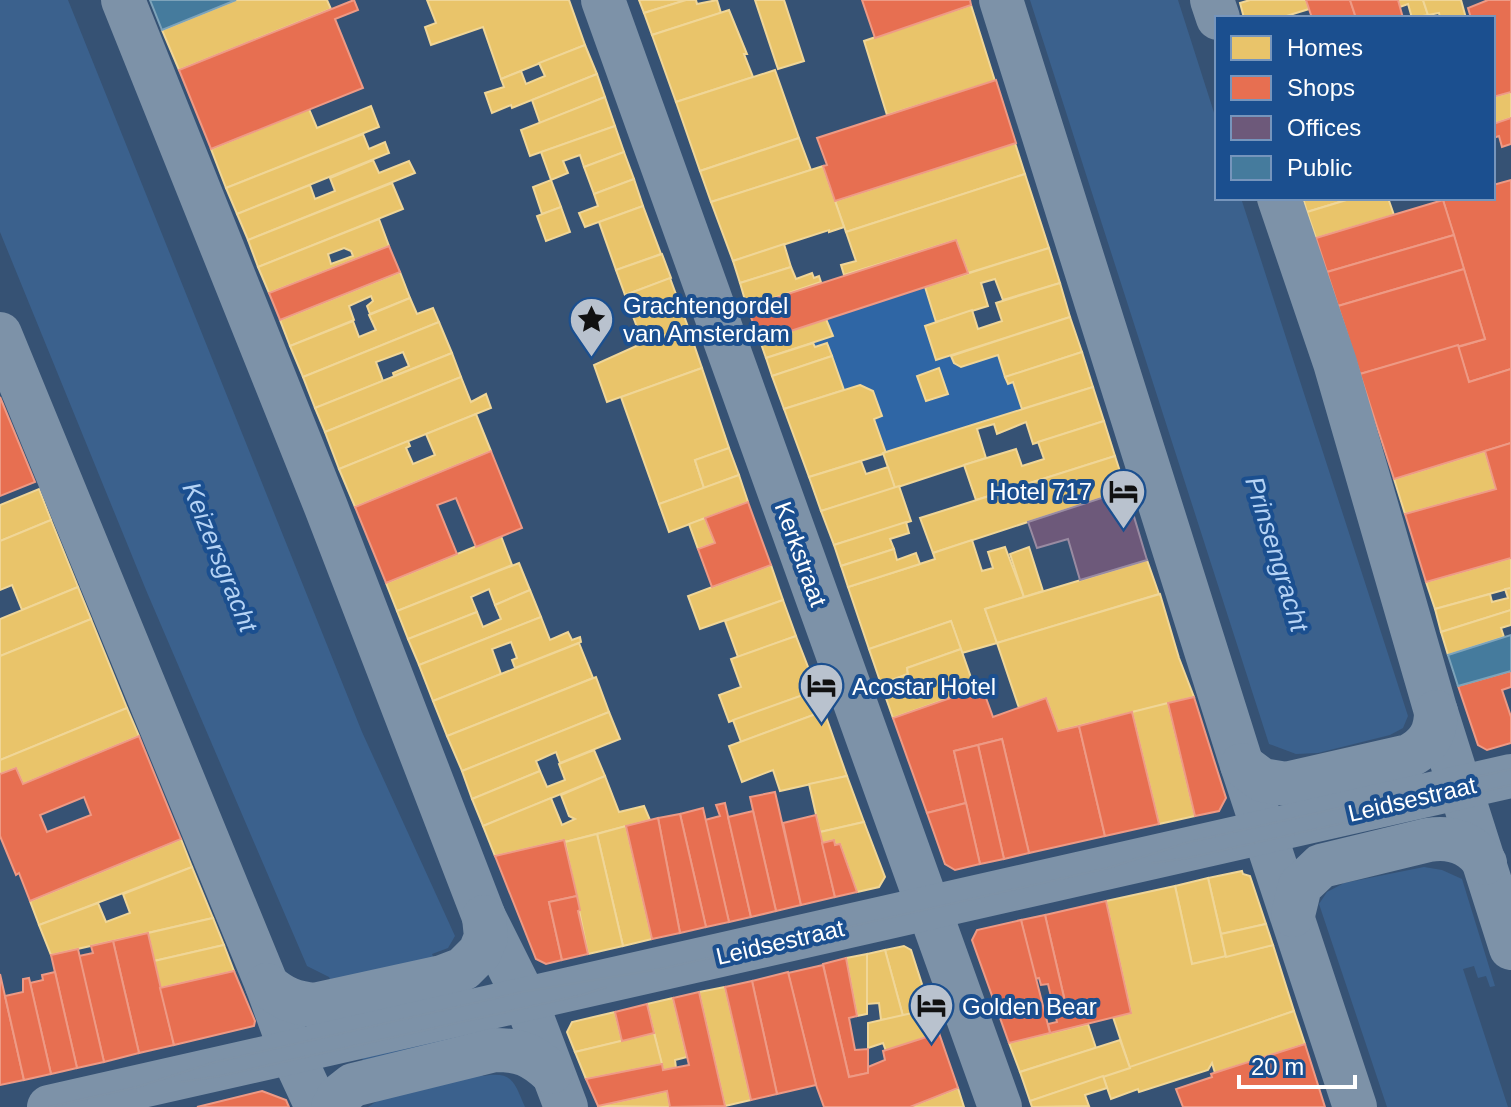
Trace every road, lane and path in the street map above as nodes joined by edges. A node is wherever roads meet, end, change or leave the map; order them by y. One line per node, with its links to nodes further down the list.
1 (123, 0): 16 (street)
2 (603, 0): 14 (street, Kerkstraat)
3 (1001, 0): 7 (street)
4 (1280, 200): 6 (street)
5 (0, 334): 18 (street)
6 (1436, 712): 8 (street); 10 (street)
7 (1242, 765): 11 (street); 12 (street)
8 (1414, 776): 10 (street, Leidsestraat); 11 (street, Leidsestraat)
9 (1511, 776): 10 (street, Leidsestraat)
10 (1461, 788): 13 (street)
11 (1306, 802): 12 (street, Leidsestraat)
12 (1265, 833): 14 (street, Leidsestraat); 15 (street)
13 (1485, 863): 15 (street, Leidsestraat); 17 (street)
14 (928, 909): 19 (street, Leidsestraat); 27 (street, Kerkstraat)
15 (1293, 915): 28 (street)
16 (484, 917): 19 (street); 20 (street, Leidsestraat)
17 (1511, 948)
18 (267, 985): 21 (street, Leidsestraat); 22 (street)
19 (525, 999): 20 (street, Leidsestraat); 23 (street)
20 (458, 1015): 21 (street, Leidsestraat); 23 (street, Leidsestraat); 26 (street, Leidsestraat)
21 (346, 1020): 22 (street, Leidsestraat)
22 (291, 1051): 24 (street, Leidsestraat); 25 (street)
23 (558, 1090)
24 (49, 1107)
25 (317, 1107)
26 (333, 1107)
27 (1000, 1107)
28 (1355, 1107)

